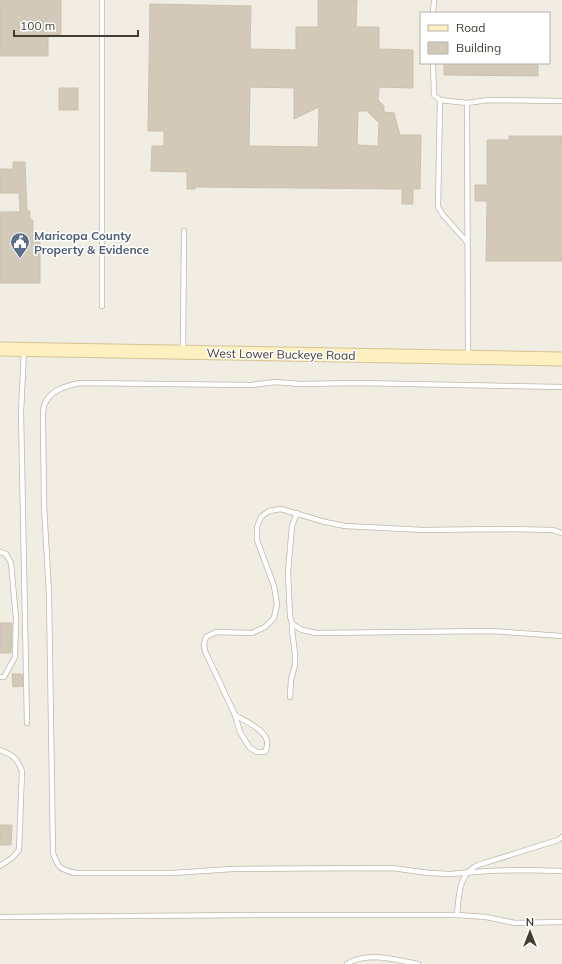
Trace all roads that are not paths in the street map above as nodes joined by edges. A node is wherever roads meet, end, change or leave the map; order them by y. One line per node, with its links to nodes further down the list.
1 (102, 0): 10 (lane)
2 (434, 0): 3 (lane)
3 (433, 12)
4 (434, 64): 5 (lane)
5 (440, 100): 7 (lane); 9 (lane)
6 (562, 102): 7 (lane)
7 (467, 103): 9 (lane)
8 (184, 231): 13 (lane)
9 (468, 242): 14 (lane)
10 (102, 306)
11 (0, 349): 12 (main road, West Lower Buckeye Road)
12 (24, 349): 13 (main road, West Lower Buckeye Road); 25 (lane)
13 (183, 352): 14 (main road, West Lower Buckeye Road)
14 (468, 357): 15 (main road, West Lower Buckeye Road)
15 (562, 359)
16 (562, 387): 30 (lane)
17 (297, 513): 18 (lane); 20 (lane); 24 (lane)
18 (562, 533)
19 (0, 552): 22 (lane)
20 (292, 624): 21 (lane); 23 (lane)
21 (562, 636)
22 (0, 677)
23 (290, 697)
24 (235, 715): 24 (lane)
25 (27, 723)
26 (0, 750): 28 (lane)
27 (562, 837): 30 (lane)
28 (0, 866)
29 (562, 871): 30 (lane)
30 (466, 874): 31 (lane)
31 (457, 915): 32 (lane); 33 (lane)
32 (0, 918)
33 (562, 922)
34 (346, 964): 35 (lane)
35 (418, 964)

